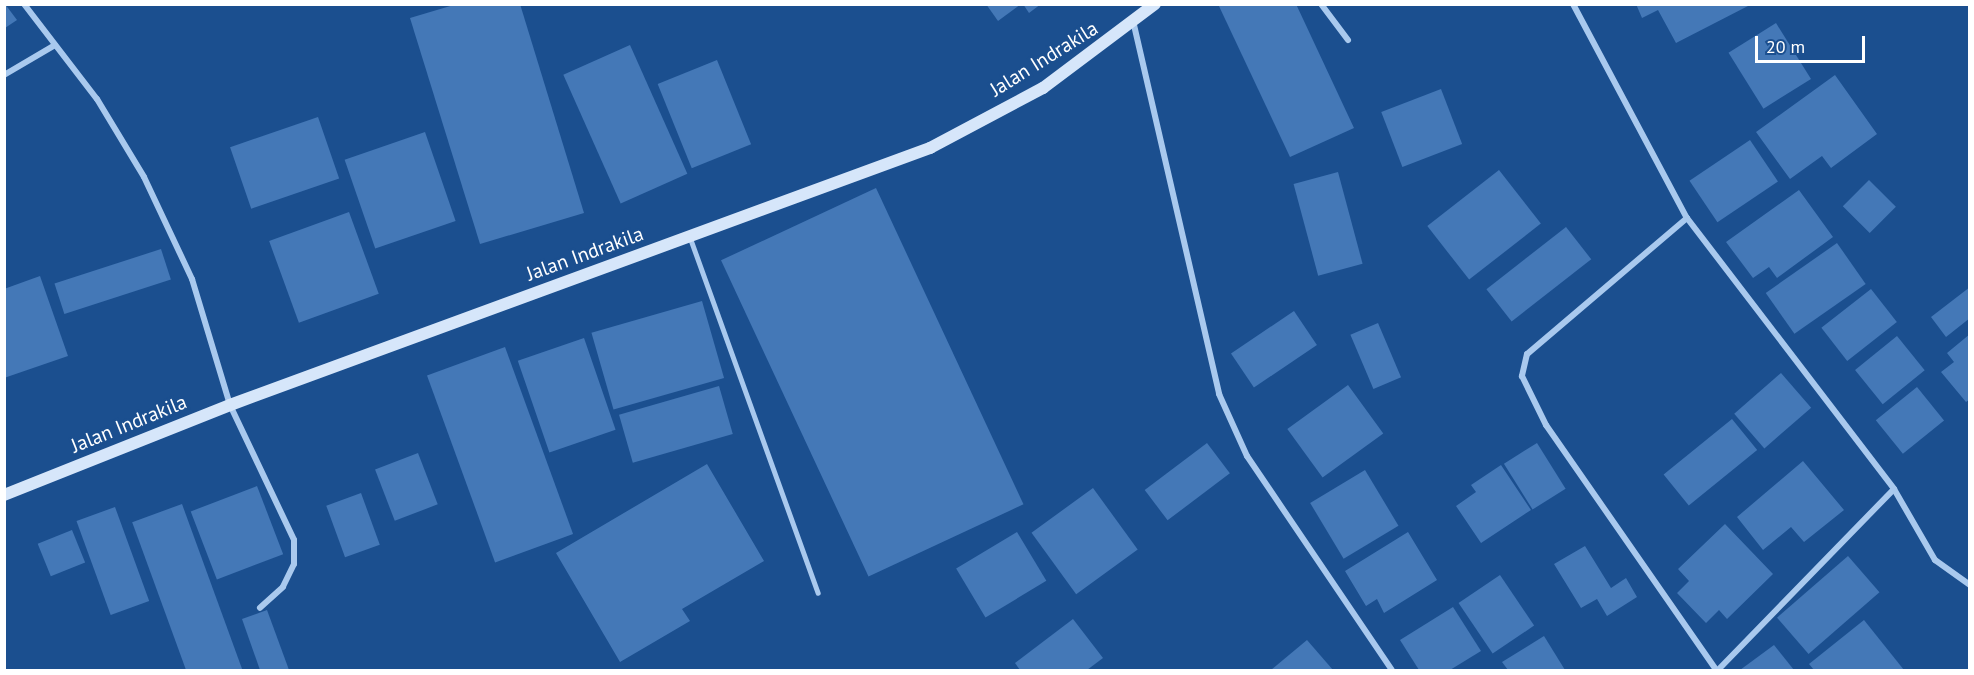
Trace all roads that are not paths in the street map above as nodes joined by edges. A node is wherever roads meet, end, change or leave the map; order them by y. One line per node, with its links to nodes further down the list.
1 (24, 4): 7 (street)
2 (1155, 4): 5 (street, Jalan Indrakila)
3 (1321, 4): 6 (street)
4 (1574, 4): 9 (street)
5 (1134, 25): 10 (street, Jalan Indrakila); 17 (street)
6 (1348, 40)
7 (55, 45): 8 (street); 11 (street)
8 (4, 75)
9 (1688, 218): 12 (street); 18 (street)
10 (690, 237): 11 (street, Jalan Indrakila); 15 (lane)
11 (230, 405): 13 (street, Jalan Indrakila); 16 (street)
12 (1894, 489): 14 (street); 18 (street)
13 (4, 495)
14 (1970, 585)
15 (818, 593)
16 (260, 608)
17 (1392, 670)
18 (1717, 670)

